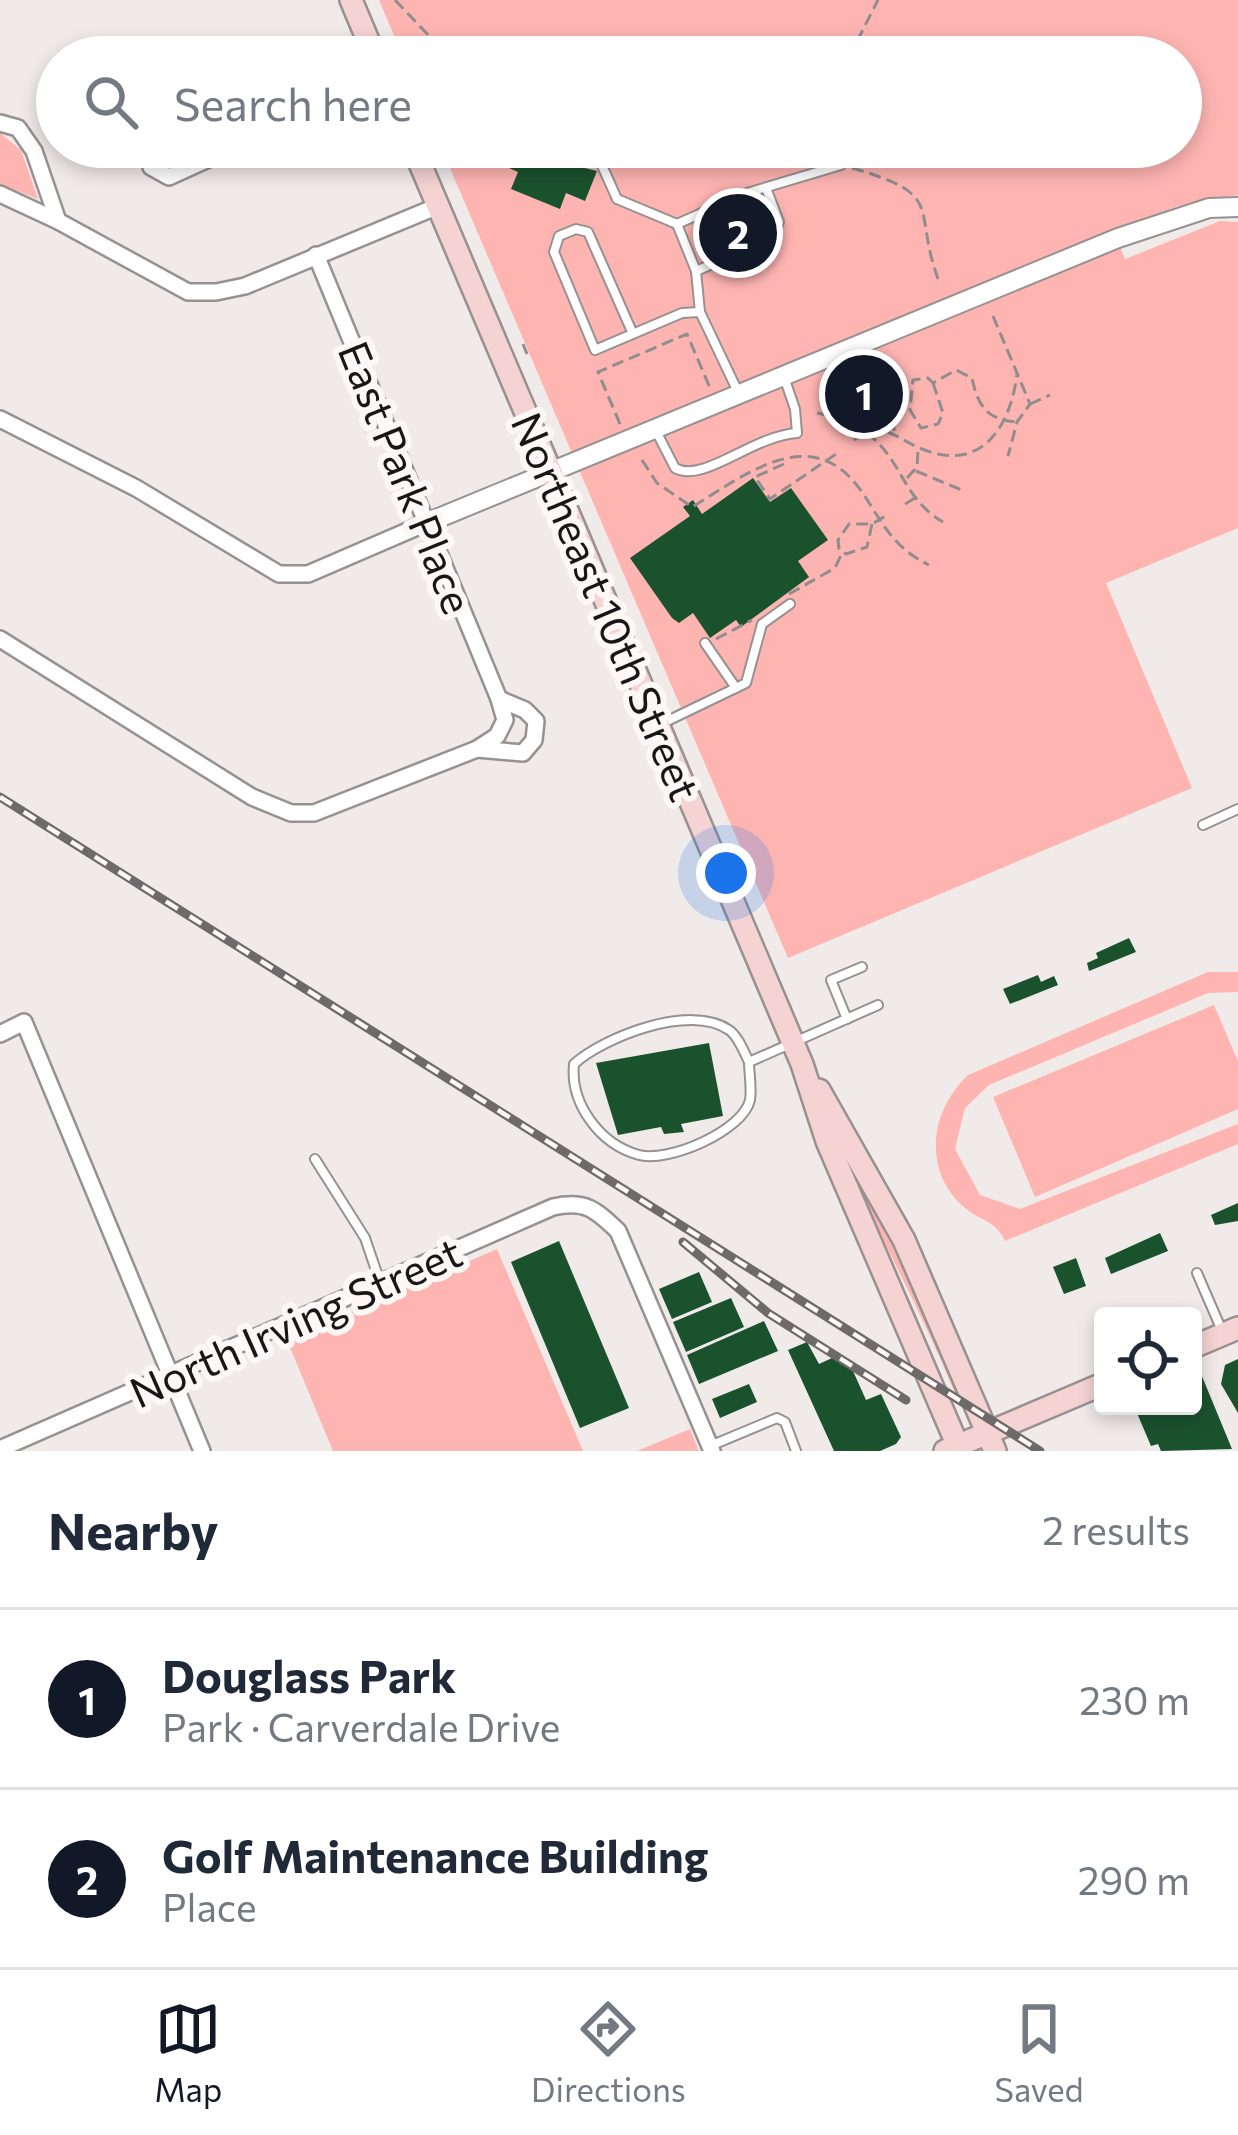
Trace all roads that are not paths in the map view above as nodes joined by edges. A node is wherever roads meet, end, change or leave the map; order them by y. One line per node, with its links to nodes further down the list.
1 (351, 0): 2 (main road)
2 (366, 36)
3 (0, 123): 4 (street)
4 (36, 157)
5 (40, 168): 18 (street)
6 (154, 168): 7 (street)
7 (189, 168)
8 (422, 168): 14 (main road, Northeast 10th Street)
9 (602, 168): 19 (lane)
10 (832, 168): 11 (lane)
11 (766, 188): 13 (lane); 22 (lane)
12 (0, 194): 18 (street)
13 (728, 201): 15 (lane); 17 (lane)
14 (437, 206): 21 (street); 29 (main road, Northeast 10th Street)
15 (714, 207): 19 (lane); 20 (lane)
16 (1238, 207): 25 (street)
17 (736, 220)
18 (58, 221): 21 (street)
19 (677, 224): 22 (lane)
20 (721, 226)
21 (316, 255): 30 (street, East Park Place)
22 (696, 271): 23 (lane)
23 (700, 312): 24 (lane); 26 (lane)
24 (633, 334): 24 (lane)
25 (783, 376): 26 (street); 28 (lane)
26 (739, 394): 28 (street)
27 (0, 419): 30 (street)
28 (655, 429): 29 (street)
29 (550, 472): 30 (street); 36 (main road, Northeast 10th Street)
30 (424, 524): 35 (street, East Park Place)
31 (790, 604): 34 (lane)
32 (0, 639): 37 (street)
33 (705, 644): 34 (lane)
34 (736, 688): 36 (lane)
35 (499, 699): 37 (street); 37 (street, East Park Place)
36 (658, 726): 44 (main road, Northeast 10th Street)
37 (477, 749)
38 (1238, 809): 39 (lane)
39 (1203, 825)
40 (862, 967): 42 (lane)
41 (878, 1005): 42 (lane)
42 (847, 1019): 44 (lane)
43 (0, 1034): 52 (street)
44 (793, 1042): 45 (lane); 46 (main road, Northeast 10th Street)
45 (749, 1062): 45 (lane)
46 (802, 1064): 54 (main road, Northeast 10th Street); 57 (main road, Northeast 10th Street)
47 (315, 1159): 49 (lane)
48 (1197, 1273): 50 (lane)
49 (381, 1284): 52 (street, North Irving Street); 55 (street, North Irving Street)
50 (1231, 1331): 51 (main road)
51 (1202, 1343)
52 (170, 1376): 56 (street, North Irving Street); 58 (street)
53 (1094, 1389): 54 (main road)
54 (991, 1442): 57 (main road)
55 (710, 1448): 59 (lane)
56 (0, 1449)
57 (954, 1449)
58 (202, 1451)
59 (796, 1451)

